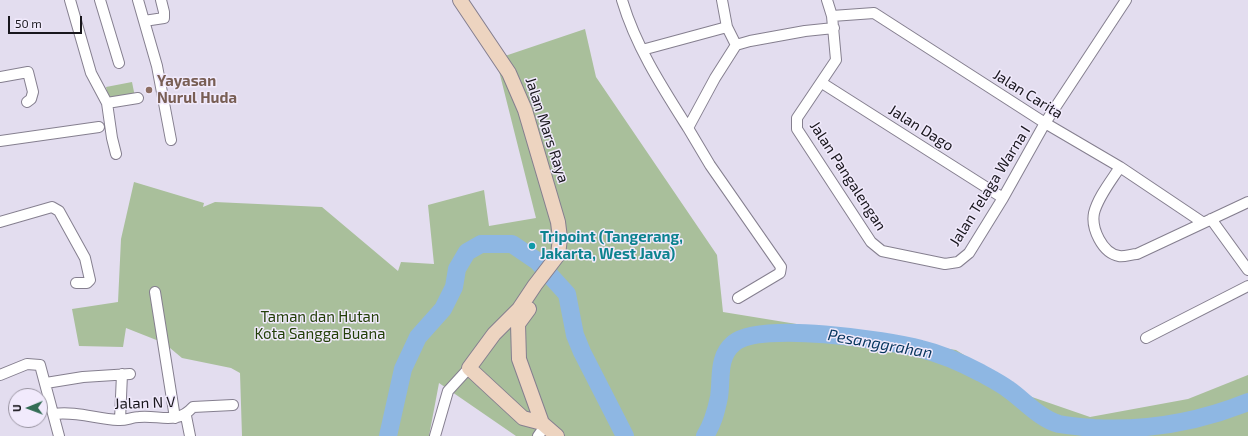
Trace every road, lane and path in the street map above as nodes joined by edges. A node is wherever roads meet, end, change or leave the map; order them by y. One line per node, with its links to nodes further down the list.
1 (70, 0): 21 (street)
2 (100, 0): 16 (street)
3 (138, 0): 11 (street)
4 (161, 0): 11 (street)
5 (460, 0): 37 (street, Jalan Mars Raya)
6 (622, 0): 15 (street)
7 (722, 0): 12 (street)
8 (826, 0): 10 (street, Jalan Pangalengan)
9 (1126, 0): 22 (street, Jalan Telaga Warna I)
10 (832, 16): 13 (street, Jalan Pangalengan); 22 (street, Jalan Carita)
11 (144, 21): 25 (street)
12 (727, 27): 14 (street); 15 (street)
13 (834, 28): 14 (street); 18 (street, Jalan Pangalengan)
14 (736, 45): 24 (street)
15 (642, 50): 24 (street)
16 (119, 64)
17 (0, 77): 20 (street)
18 (822, 83): 29 (street, Jalan Dago); 33 (street, Jalan Pangalengan)
19 (138, 98): 21 (street)
20 (27, 102)
21 (107, 103): 27 (street)
22 (1045, 123): 28 (street, Jalan Carita); 29 (street, Jalan Telaga Warna I)
23 (99, 127): 26 (street)
24 (688, 128): 39 (street)
25 (171, 140)
26 (0, 141)
27 (116, 154)
28 (1120, 167): 31 (street, Jalan Carita); 31 (street)
29 (1003, 198): 33 (street, Jalan Telaga Warna I)
30 (1248, 202): 31 (street)
31 (1207, 220): 34 (street, Jalan Carita)
32 (0, 222): 35 (street)
33 (958, 262)
34 (1248, 270)
35 (76, 283)
36 (1248, 286): 40 (street)
37 (538, 288): 41 (street, Jalan Mars Raya); 49 (street, Jalan Mars Raya)
38 (155, 292): 47 (street)
39 (738, 298)
40 (1146, 338)
41 (470, 368): 49 (street); 52 (street)
42 (0, 375): 43 (street)
43 (46, 383): 45 (street); 48 (street)
44 (233, 405): 46 (street, Jalan N V)
45 (54, 414): 48 (street, Jalan N V); 50 (street)
46 (186, 416): 47 (street, Jalan N V); 51 (street)
47 (175, 418): 48 (street, Jalan N V)
48 (120, 420)
49 (542, 428): 53 (street)
50 (59, 436)
51 (190, 436)
52 (435, 436)
53 (557, 436)

